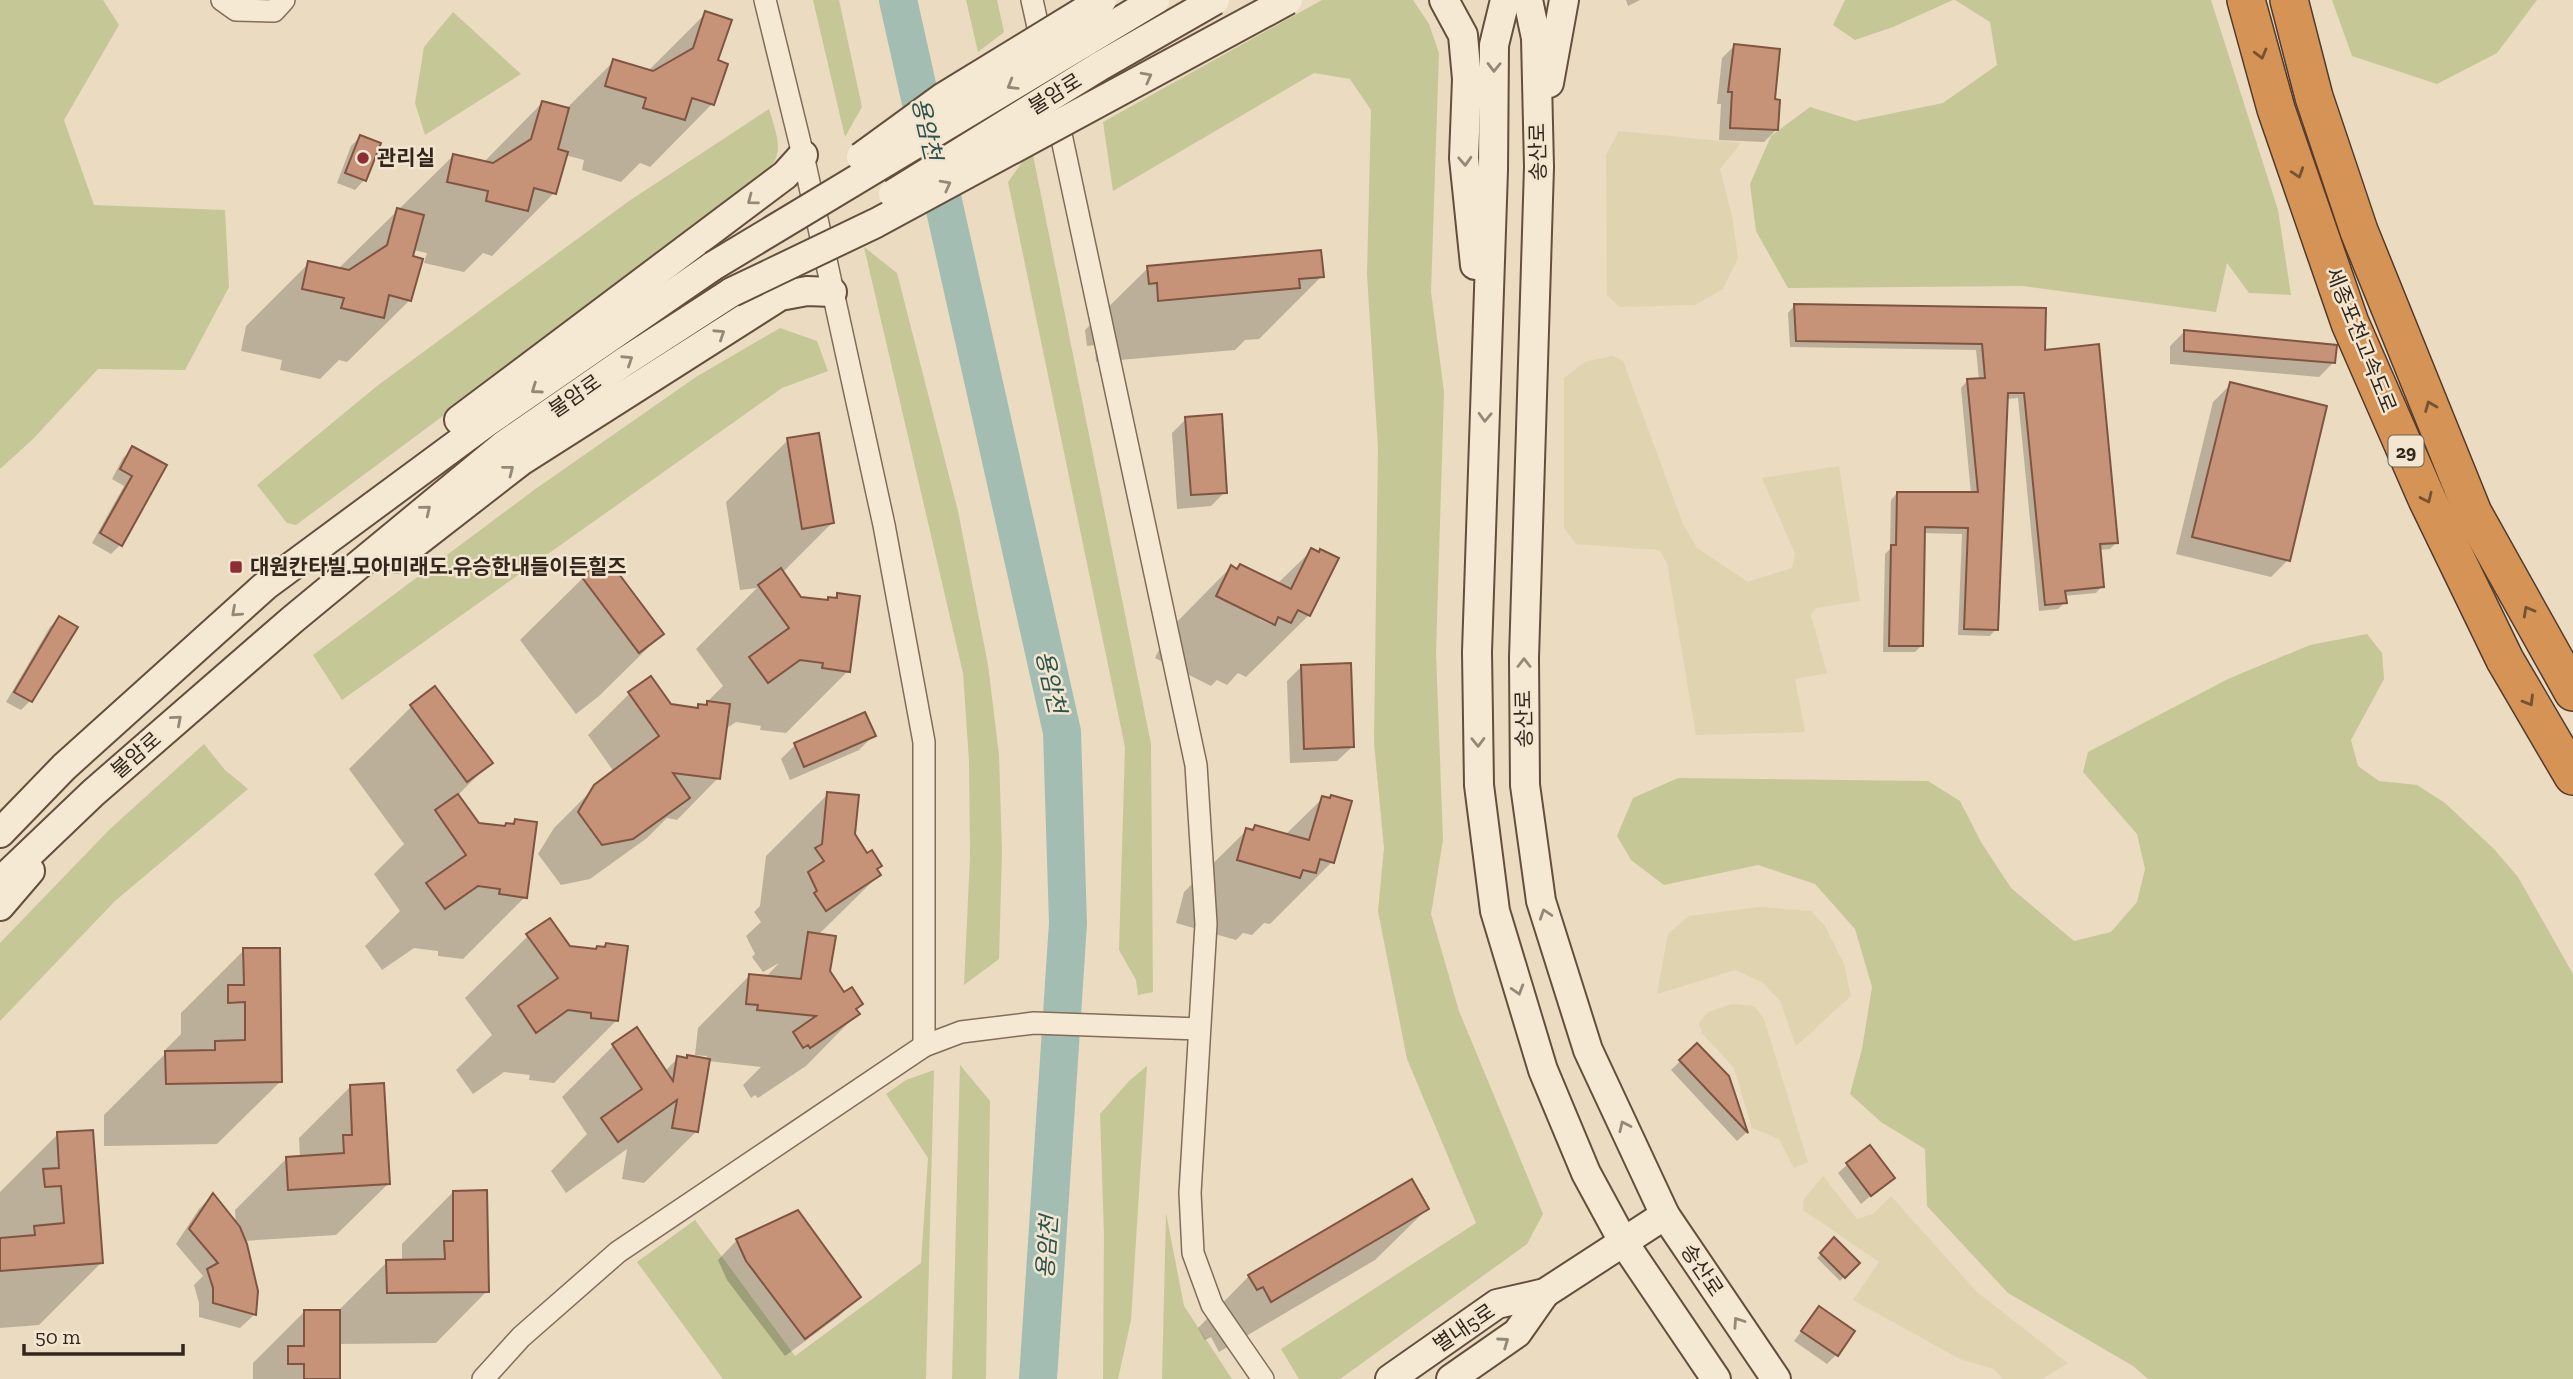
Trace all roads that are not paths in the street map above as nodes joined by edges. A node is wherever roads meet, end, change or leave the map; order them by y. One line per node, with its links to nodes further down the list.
1 (222, 0): 2 (street)
2 (284, 0)
3 (765, 0): 16 (street)
4 (1032, 0): 31 (street)
5 (1102, 0): 17 (street, bridge)
6 (1155, 0): 17 (street, 불암로, one-way to 17, bridge)
7 (1215, 0): 18 (street, 불암로, bridge)
8 (1288, 0): 18 (street, one-way to 8, bridge)
9 (1444, 0): 20 (street, one-way to 20)
10 (1505, 0): 20 (street, one-way to 20)
11 (1528, 0): 15 (street, 송산로)
12 (1564, 0): 15 (street)
13 (2246, 0): 25 (highway, 세종포천고속도로 / 29, one-way to 25)
14 (2290, 0): 23 (highway, 세종포천고속도로 / 29, one-way to 14)
15 (1538, 147): 33 (street, 송산로, one-way to 15)
16 (803, 155): 19 (street); 21 (street, one-way to 21)
17 (713, 266): 21 (street, 불암로, one-way to 21)
18 (732, 292): 22 (street, 불암로, one-way to 18)
19 (832, 292): 22 (street, one-way to 19); 32 (street)
20 (1486, 376): 34 (street, one-way to 34)
21 (265, 586): 24 (street, 불암로, one-way to 24)
22 (292, 620): 26 (street, 불암로, one-way to 22)
23 (2573, 692)
24 (64, 767): 27 (street); 28 (street, 불암로)
25 (2573, 776)
26 (93, 793): 29 (street, 불암로); 30 (street)
27 (0, 814)
28 (0, 833)
29 (0, 882)
30 (0, 906)
31 (1199, 1029): 32 (street); 37 (street)
32 (924, 1046): 36 (street)
33 (1665, 1215): 34 (street, 별내5로); 41 (street, 송산로, one-way to 33)
34 (1624, 1243): 35 (street, 별내5로); 40 (street)
35 (1545, 1293): 38 (street, 별내5로); 39 (street, 별내5로, one-way to 35)
36 (482, 1379)
37 (1264, 1379)
38 (1390, 1379)
39 (1451, 1379)
40 (1716, 1379)
41 (1776, 1379)

